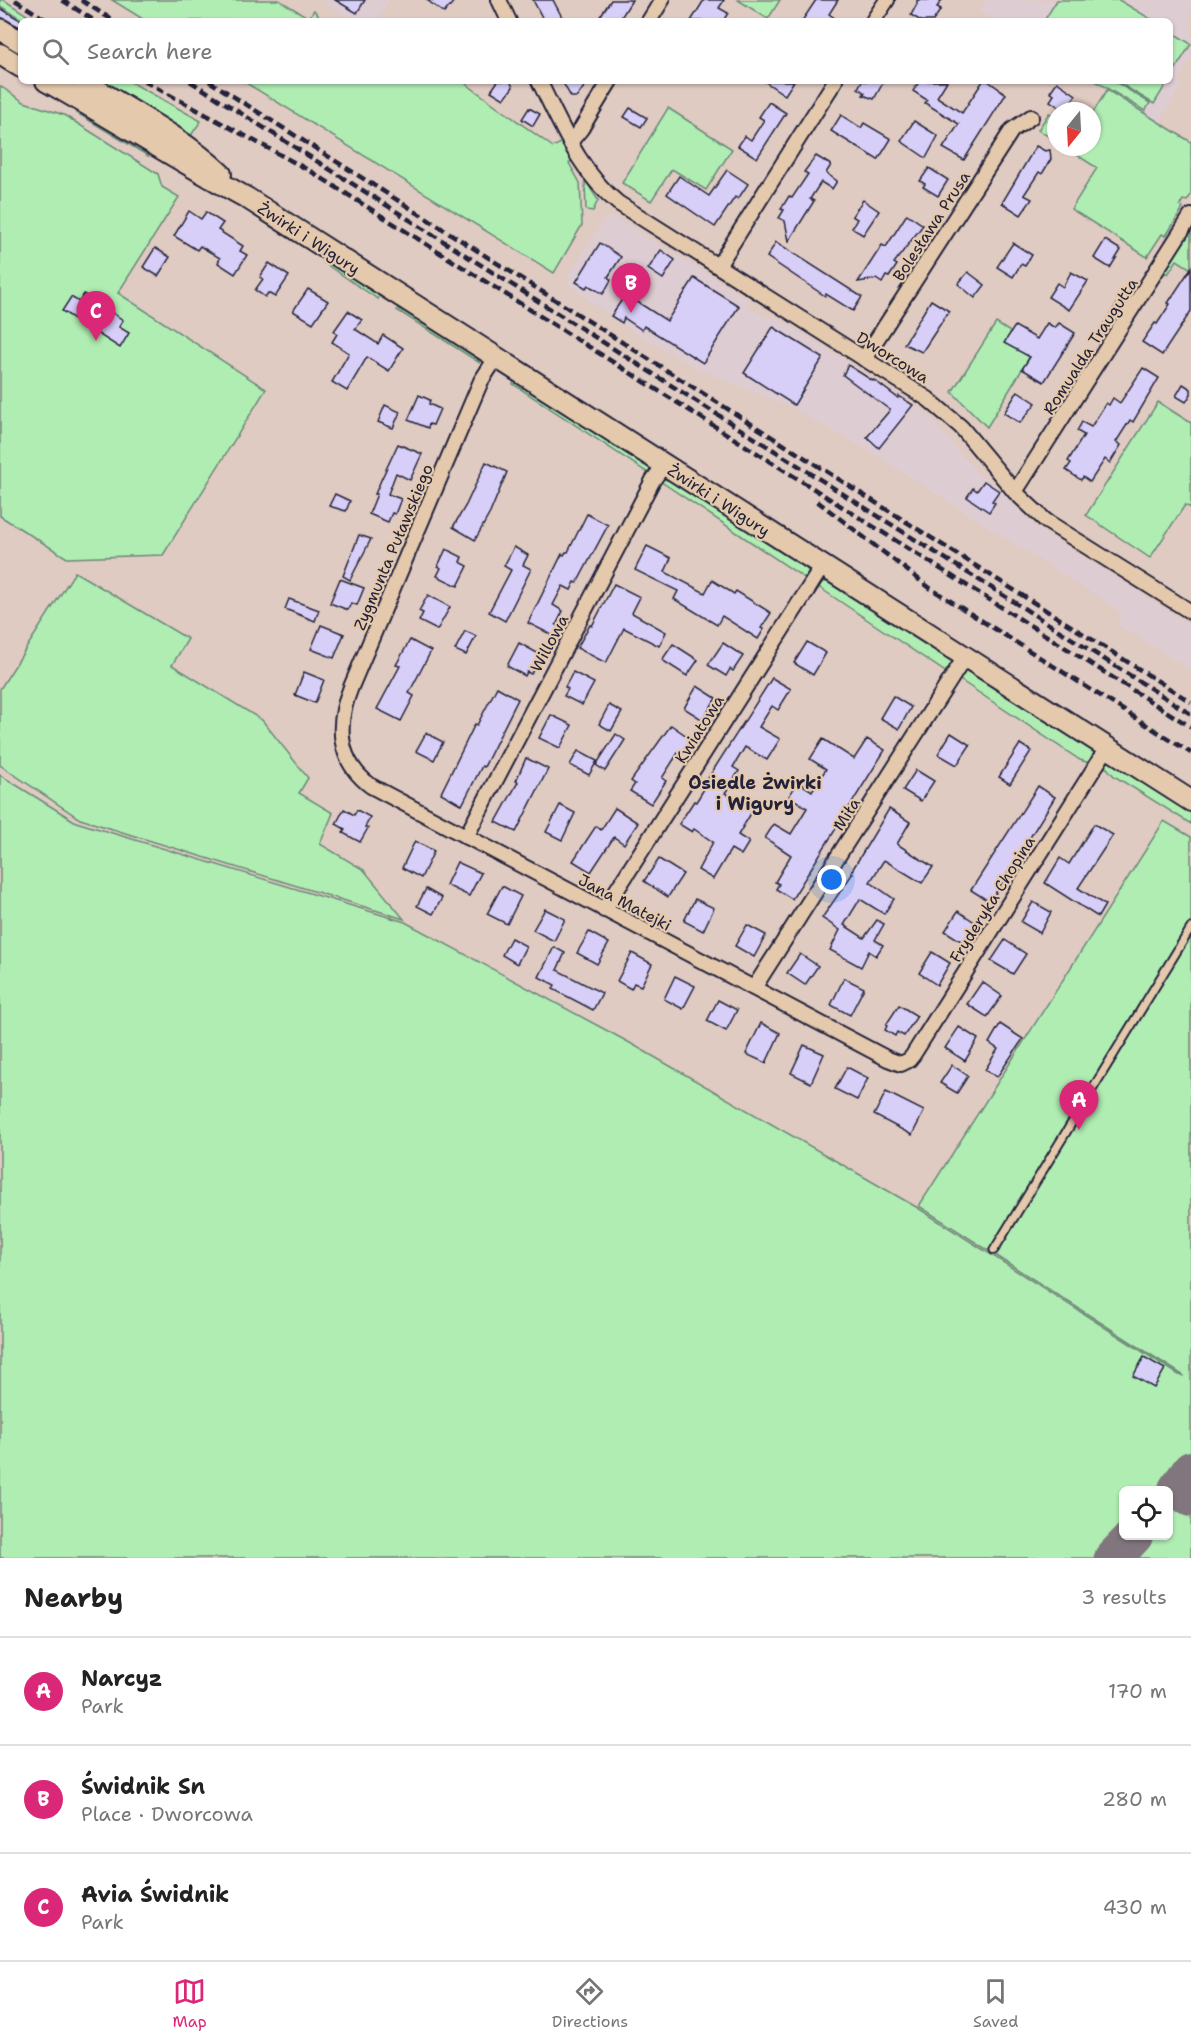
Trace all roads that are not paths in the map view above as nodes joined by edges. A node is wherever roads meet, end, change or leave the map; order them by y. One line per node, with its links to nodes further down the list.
1 (499, 0): 4 (street)
2 (662, 0): 5 (street)
3 (887, 0): 6 (street)
4 (508, 18)
5 (651, 18)
6 (875, 18)
7 (0, 28): 8 (main road)
8 (18, 40)
9 (0, 54): 10 (main road)
10 (18, 65)
11 (51, 84): 18 (main road)
12 (88, 84): 18 (main road)
13 (541, 84): 17 (street, Dworcowa)
14 (608, 84): 17 (street)
15 (833, 84): 20 (street)
16 (1031, 117): 22 (street, Bolesława Prusa)
17 (571, 141): 20 (street, Dworcowa)
18 (247, 198): 21 (main road, Żwirki i Wigury)
19 (1191, 216): 24 (street, Romualda Traugutta)
20 (718, 266): 22 (street, Dworcowa)
21 (496, 358): 23 (main road, Żwirki i Wigury); 29 (street, Zygmunta Puławskiego)
22 (864, 359): 24 (street, Dworcowa)
23 (664, 465): 25 (main road, Żwirki i Wigury); 31 (street, Willowa)
24 (1015, 492): 26 (street, Dworcowa)
25 (822, 567): 27 (main road, Żwirki i Wigury); 32 (street, Kwiatowa)
26 (1191, 612)
27 (965, 657): 28 (main road, Żwirki i Wigury); 34 (street, Miła)
28 (1107, 748): 30 (main road, Żwirki i Wigury); 35 (street, Fryderyka Chopina)
29 (346, 753): 31 (street, Jana Matejki)
30 (1191, 801)
31 (466, 837): 32 (street, Jana Matejki)
32 (604, 910): 34 (street, Jana Matejki)
33 (1191, 928): 36 (lane)
34 (754, 988): 35 (street, Jana Matejki)
35 (901, 1065)
36 (994, 1250)

